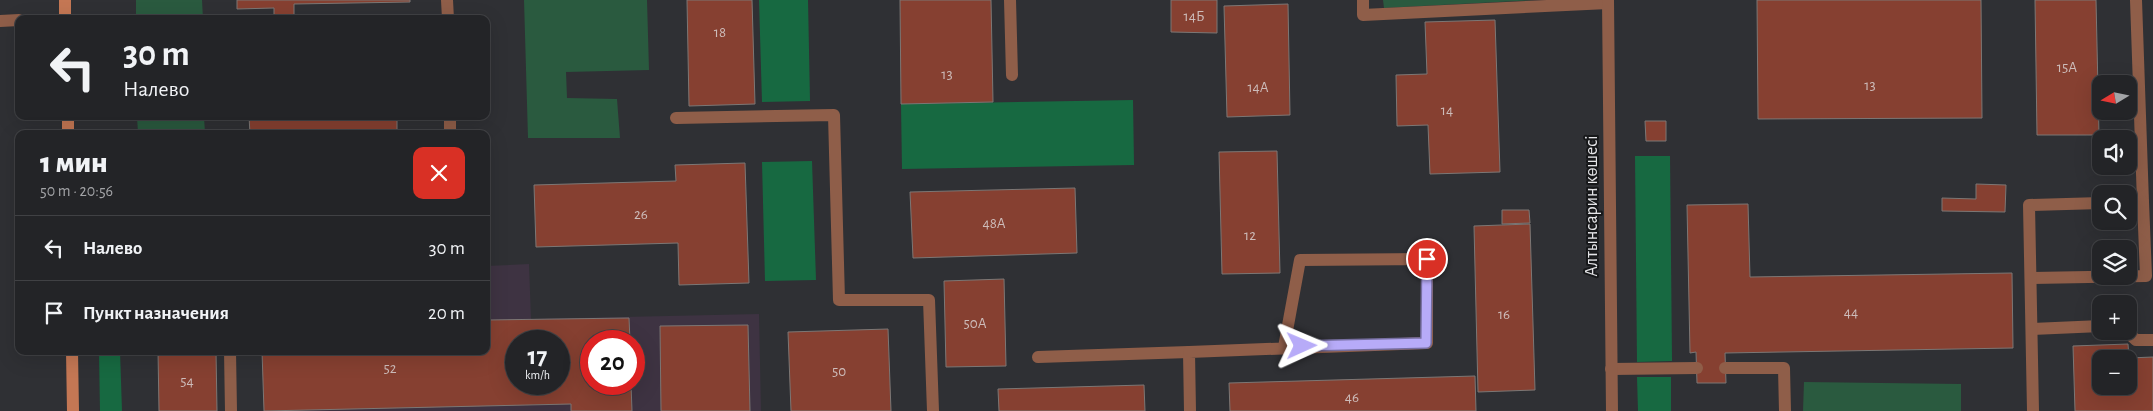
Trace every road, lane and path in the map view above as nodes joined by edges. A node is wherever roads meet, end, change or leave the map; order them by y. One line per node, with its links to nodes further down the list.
1 (65, 0): 7 (main road)
2 (447, 0): 8 (street)
3 (1010, 0): 11 (street)
4 (1363, 0): 6 (street)
5 (2136, 0): 14 (street)
6 (1608, 1): 28 (street, Алтынсарин көшесі)
7 (65, 15)
8 (448, 15)
9 (15, 20): 10 (street)
10 (0, 21)
11 (1012, 75)
12 (676, 118): 31 (street)
13 (2137, 202): 14 (street)
14 (2143, 202): 16 (street)
15 (2092, 203): 16 (street)
16 (2031, 278): 18 (street)
17 (2092, 326): 18 (street)
18 (2032, 329): 35 (street)
19 (2137, 340): 20 (street)
20 (2153, 340)
21 (1284, 347): 21 (street); 22 (street)
22 (1189, 352): 25 (street); 32 (street)
23 (72, 355): 29 (main road)
24 (230, 355): 30 (street)
25 (1038, 357)
26 (1697, 368): 28 (street)
27 (1725, 368): 34 (street)
28 (1611, 369): 33 (street, Алтынсарин көшесі)
29 (73, 411)
30 (231, 411)
31 (933, 411)
32 (1190, 411)
33 (1612, 411)
34 (1785, 411)
35 (2033, 411)

